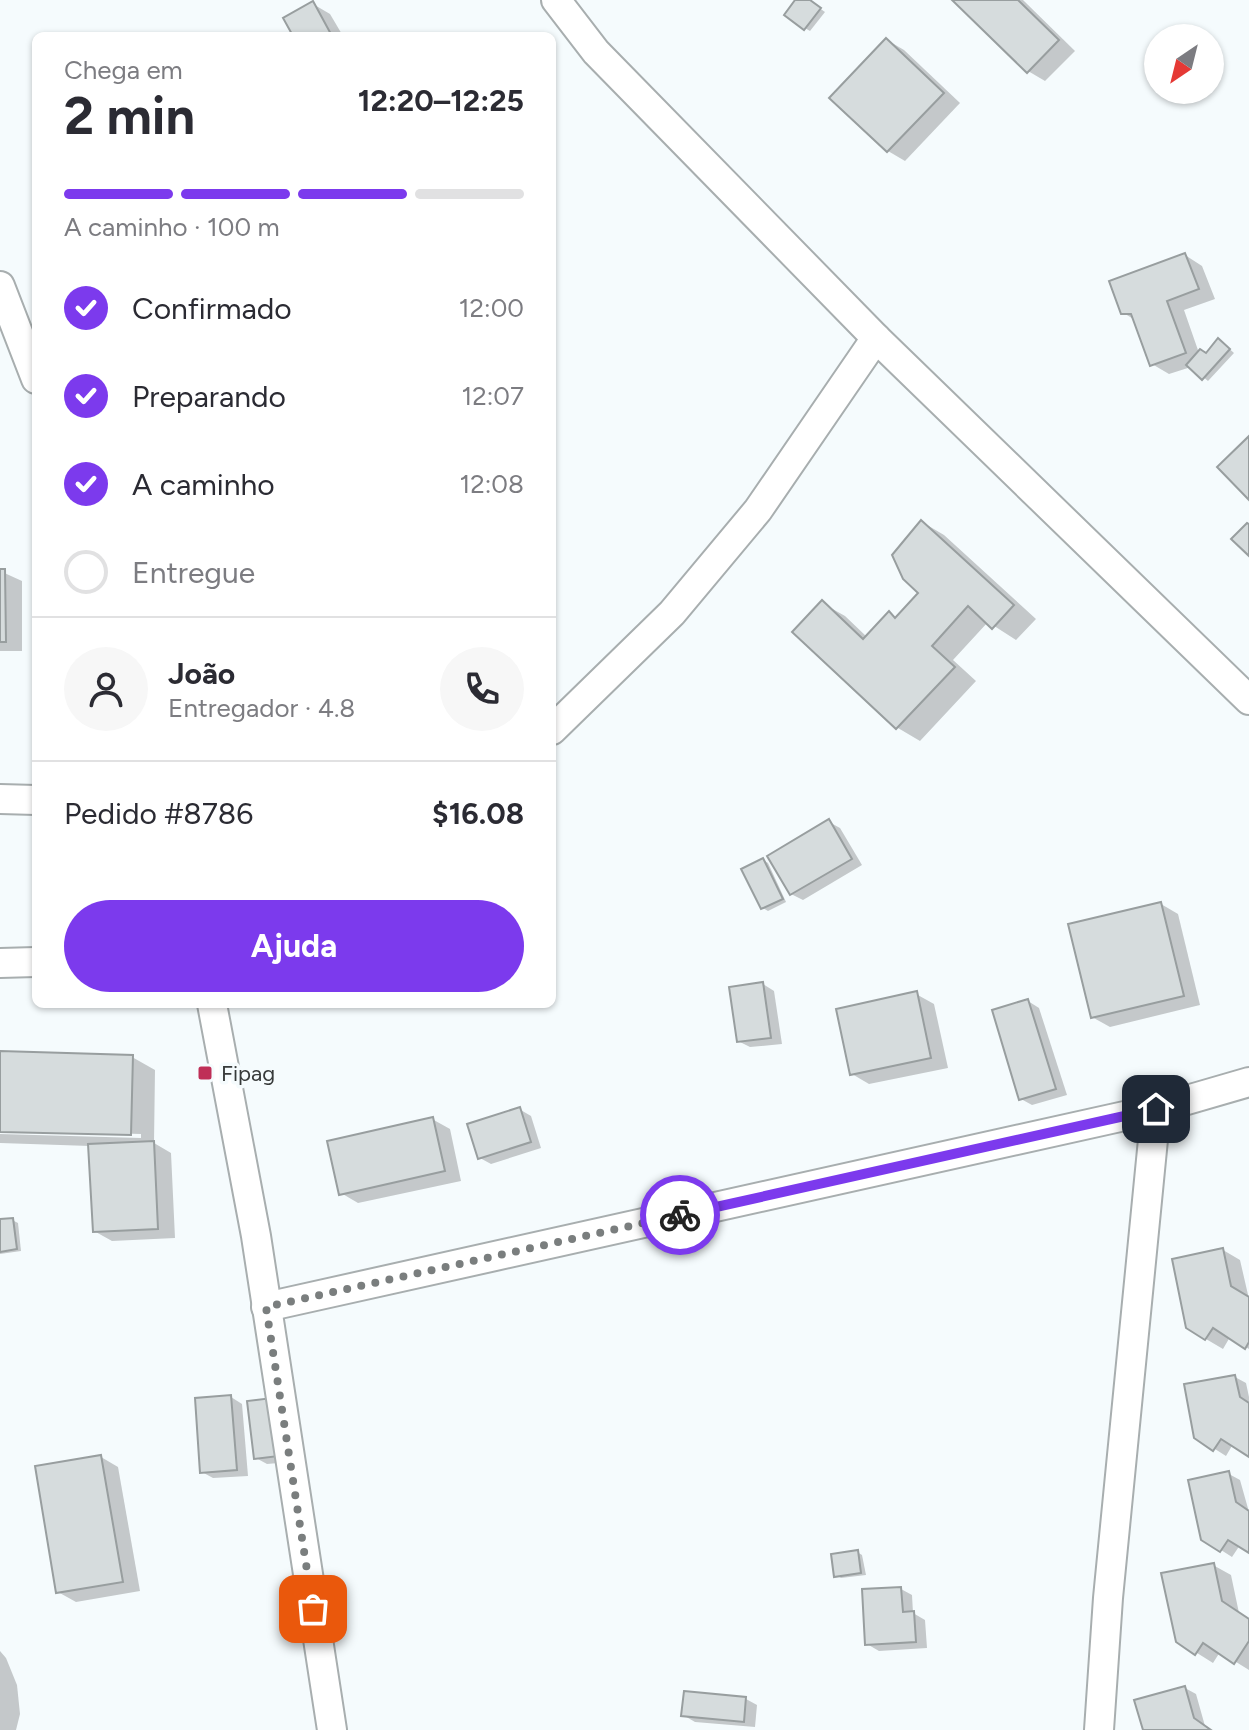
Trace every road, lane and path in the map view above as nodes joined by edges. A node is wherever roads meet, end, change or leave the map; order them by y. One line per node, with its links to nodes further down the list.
1 (556, 0): 3 (street)
2 (0, 286): 4 (street)
3 (876, 338): 5 (street); 6 (street)
4 (32, 369)
5 (1249, 700)
6 (556, 726)
7 (0, 799): 8 (street)
8 (32, 800)
9 (32, 962): 10 (street)
10 (0, 963)
11 (213, 1008): 14 (street)
12 (1249, 1082): 13 (street)
13 (1156, 1109): 14 (street); 16 (street)
14 (266, 1307): 15 (street)
15 (332, 1730)
16 (1099, 1730)

